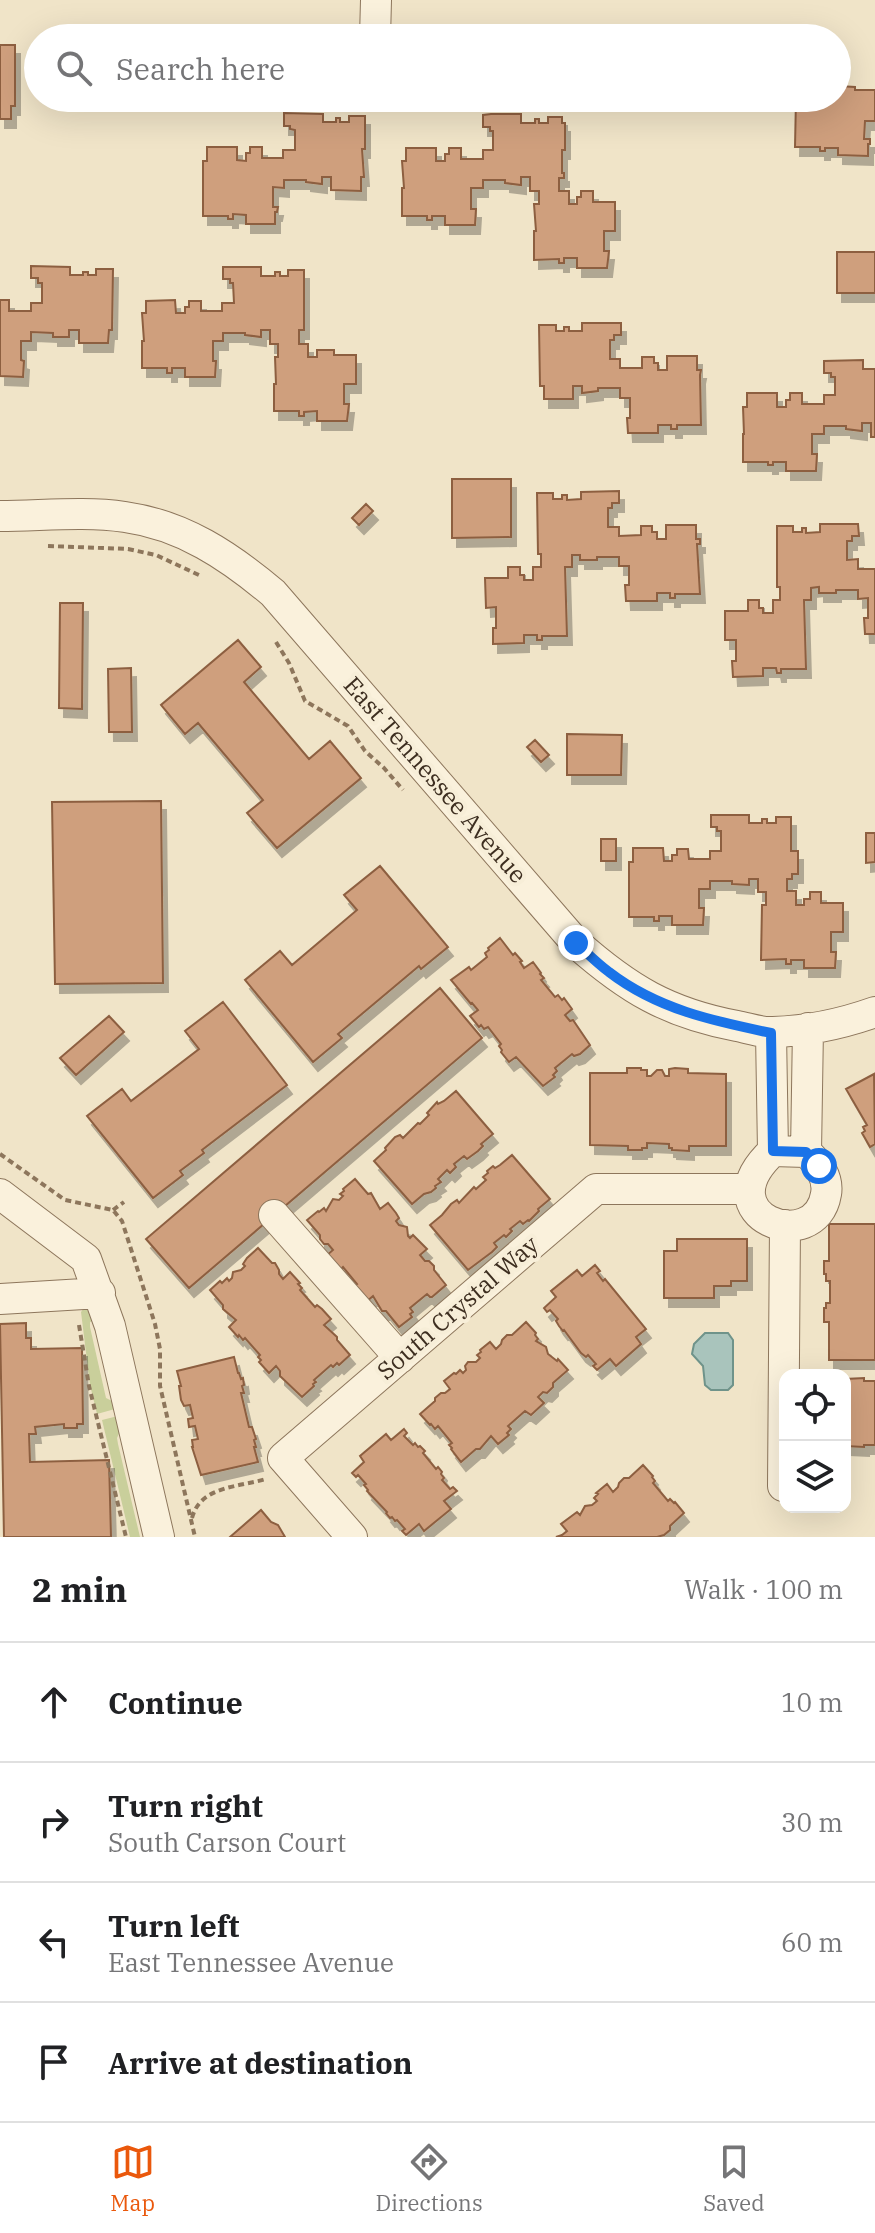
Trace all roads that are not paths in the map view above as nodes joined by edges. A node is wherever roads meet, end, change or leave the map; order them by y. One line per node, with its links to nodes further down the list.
1 (376, 0): 2 (street)
2 (375, 24)
3 (0, 516): 6 (street, East Tennessee Avenue)
4 (875, 1012): 5 (street, East Tennessee Avenue)
5 (808, 1028): 6 (street, East Tennessee Avenue); 8 (street)
6 (771, 1033): 7 (street)
7 (773, 1151): 8 (street); 9 (street)
8 (806, 1152): 12 (street)
9 (749, 1189): 12 (street); 15 (street, South Crystal Way)
10 (0, 1195): 13 (street)
11 (274, 1215): 15 (street)
12 (785, 1225): 16 (street)
13 (100, 1293): 14 (street); 17 (street)
14 (0, 1299)
15 (400, 1358): 18 (street, South Crystal Way)
16 (783, 1441)
17 (159, 1537)
18 (352, 1537)

